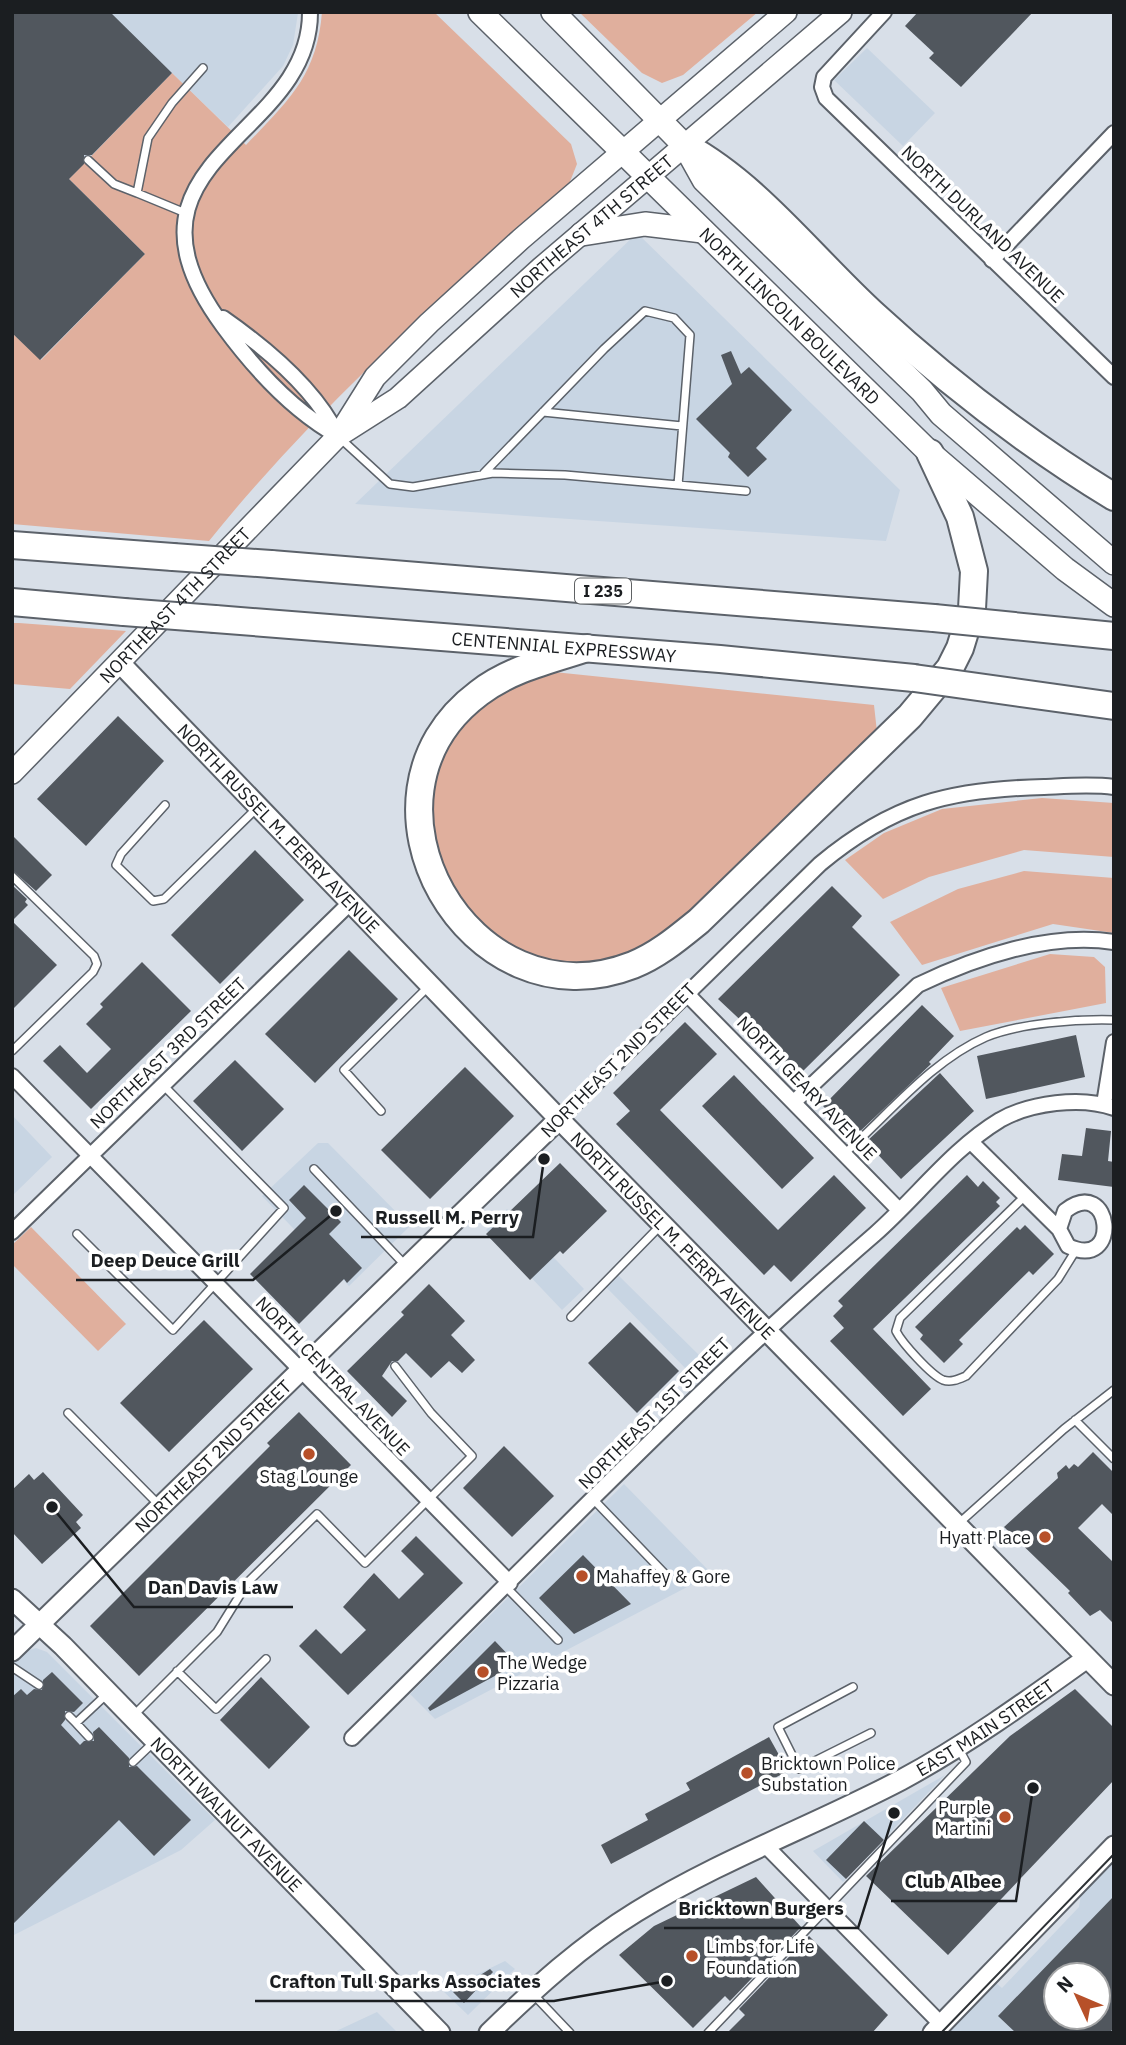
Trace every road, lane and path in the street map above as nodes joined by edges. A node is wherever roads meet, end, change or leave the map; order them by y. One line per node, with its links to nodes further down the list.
1 (310, 12): 15 (street)
2 (480, 12): 11 (main road, NORTH LINCOLN BOULEVARD)
3 (554, 12): 8 (main road)
4 (786, 12): 8 (main road, NORTHEAST 4TH STREET)
5 (841, 12): 10 (main road, NORTHEAST 4TH STREET)
6 (884, 12): 18 (street, NORTH DURLAND AVENUE)
7 (203, 68): 14 (lane)
8 (660, 121): 10 (main road); 11 (main road, NORTHEAST 4TH STREET)
9 (1114, 133): 18 (street)
10 (685, 146): 13 (main road, NORTHEAST 4TH STREET); 27 (highway); 29 (main road)
11 (624, 153): 13 (main road, NORTH LINCOLN BOULEVARD); 22 (main road, NORTHEAST 4TH STREET)
12 (88, 160): 14 (lane)
13 (648, 177): 16 (main road, NORTH LINCOLN BOULEVARD); 17 (main road, NORTHEAST 4TH STREET)
14 (137, 193): 15 (lane)
15 (188, 214): 22 (street)
16 (703, 230): 17 (main road); 23 (main road, NORTH LINCOLN BOULEVARD)
17 (582, 234): 22 (main road, NORTHEAST 4TH STREET)
18 (992, 260): 19 (street, NORTH DURLAND AVENUE)
19 (1114, 377)
20 (543, 412): 21 (lane); 21 (lane); 24 (lane)
21 (682, 426): 25 (lane)
22 (338, 436): 24 (lane); 34 (main road, NORTHEAST 4TH STREET)
23 (930, 453): 31 (main road, NORTH LINCOLN BOULEVARD); 33 (highway)
24 (484, 473): 25 (lane)
25 (678, 485): 26 (lane)
26 (746, 491)
27 (1114, 497)
28 (12, 545): 32 (highway, I 235, bridge)
29 (1114, 563)
30 (12, 602): 33 (highway, CENTENNIAL EXPRESSWAY, bridge)
31 (1114, 605)
32 (1114, 636)
33 (586, 648): 35 (highway, CENTENNIAL EXPRESSWAY, bridge)
34 (120, 663): 36 (main road, NORTHEAST 4TH STREET); 39 (street, NORTH RUSSEL M. PERRY AVENUE)
35 (1114, 706)
36 (14, 768)
37 (1114, 787): 44 (street, NORTHEAST 2ND STREET)
38 (165, 806): 39 (lane)
39 (258, 806): 41 (street, NORTH RUSSEL M. PERRY AVENUE)
40 (12, 876): 47 (lane)
41 (351, 902): 43 (street, NORTH RUSSEL M. PERRY AVENUE); 49 (street, NORTHEAST 3RD STREET)
42 (1114, 942): 50 (street)
43 (431, 984): 52 (lane); 53 (street, NORTH RUSSEL M. PERRY AVENUE)
44 (686, 993): 50 (street, NORTH GEARY AVENUE); 53 (street, NORTHEAST 2ND STREET)
45 (1114, 1020): 55 (lane)
46 (1114, 1042): 51 (street)
47 (12, 1051)
48 (12, 1076): 56 (street, NORTH CENTRAL AVENUE)
49 (163, 1085): 56 (street, NORTHEAST 3RD STREET); 66 (lane)
50 (795, 1101): 55 (street, NORTH GEARY AVENUE)
51 (1109, 1106): 54 (street, NORTHEAST 1ST STREET)
52 (381, 1111)
53 (559, 1119): 60 (street, NORTH RUSSEL M. PERRY AVENUE); 65 (street, NORTHEAST 2ND STREET)
54 (971, 1142): 58 (street); 59 (street, NORTHEAST 1ST STREET)
55 (845, 1153): 59 (street, NORTH GEARY AVENUE)
56 (90, 1156): 62 (street, NORTHEAST 3RD STREET); 66 (street, NORTH CENTRAL AVENUE)
57 (314, 1169): 65 (lane)
58 (1024, 1197): 61 (street); 64 (lane)
59 (899, 1210): 68 (street, NORTHEAST 1ST STREET)
60 (663, 1223): 67 (lane); 68 (street, NORTH RUSSEL M. PERRY AVENUE)
61 (1059, 1229): 64 (street); 64 (street)
62 (12, 1232)
63 (77, 1234): 66 (lane)
64 (1076, 1250)
65 (406, 1267): 70 (street, NORTHEAST 2ND STREET)
66 (215, 1283): 70 (street, NORTH CENTRAL AVENUE)
67 (571, 1317)
68 (767, 1329): 76 (street, NORTHEAST 1ST STREET); 78 (street, NORTH RUSSEL M. PERRY AVENUE)
69 (395, 1366): 75 (lane)
70 (300, 1369): 75 (street, NORTH CENTRAL AVENUE); 77 (street, NORTHEAST 2ND STREET)
71 (1114, 1390): 73 (lane)
72 (68, 1413): 77 (lane)
73 (1075, 1420): 74 (lane); 78 (lane)
74 (1114, 1459)
75 (428, 1500): 80 (street, NORTH CENTRAL AVENUE); 88 (lane)
76 (594, 1500): 79 (lane); 80 (street, NORTHEAST 1ST STREET)
77 (160, 1506): 82 (street, NORTHEAST 2ND STREET)
78 (957, 1525): 86 (street, NORTH RUSSEL M. PERRY AVENUE)
79 (665, 1574)
80 (508, 1585): 83 (lane); 98 (street, NORTHEAST 1ST STREET)
81 (12, 1599): 82 (street, NORTH WALNUT AVENUE)
82 (40, 1624): 84 (street, NORTHEAST 2ND STREET); 92 (street, NORTH WALNUT AVENUE)
83 (558, 1640)
84 (12, 1651)
85 (266, 1658): 88 (lane)
86 (1087, 1658): 90 (street, NORTH RUSSEL M. PERRY AVENUE); 100 (street, EAST MAIN STREET)
87 (12, 1667): 89 (lane)
88 (177, 1671): 94 (lane)
89 (39, 1685)
90 (1114, 1685)
91 (853, 1687): 96 (lane)
92 (109, 1692): 94 (street, NORTH WALNUT AVENUE); 95 (lane)
93 (69, 1716): 95 (lane)
94 (133, 1716): 99 (street, NORTH WALNUT AVENUE)
95 (76, 1723): 97 (lane)
96 (872, 1733)
97 (89, 1737)
98 (352, 1738)
99 (156, 1740): 101 (lane); 107 (street, NORTH WALNUT AVENUE)
100 (957, 1745): 102 (street, EAST MAIN STREET); 104 (lane)
101 (133, 1762)
102 (765, 1844): 104 (street); 105 (street, EAST MAIN STREET)
103 (1114, 1846): 106 (street)
104 (826, 1908): 106 (street); 110 (lane)
105 (531, 1993): 108 (street, EAST MAIN STREET); 109 (lane)
106 (937, 2028)
107 (440, 2033)
108 (489, 2033)
109 (570, 2033)
110 (708, 2033)

